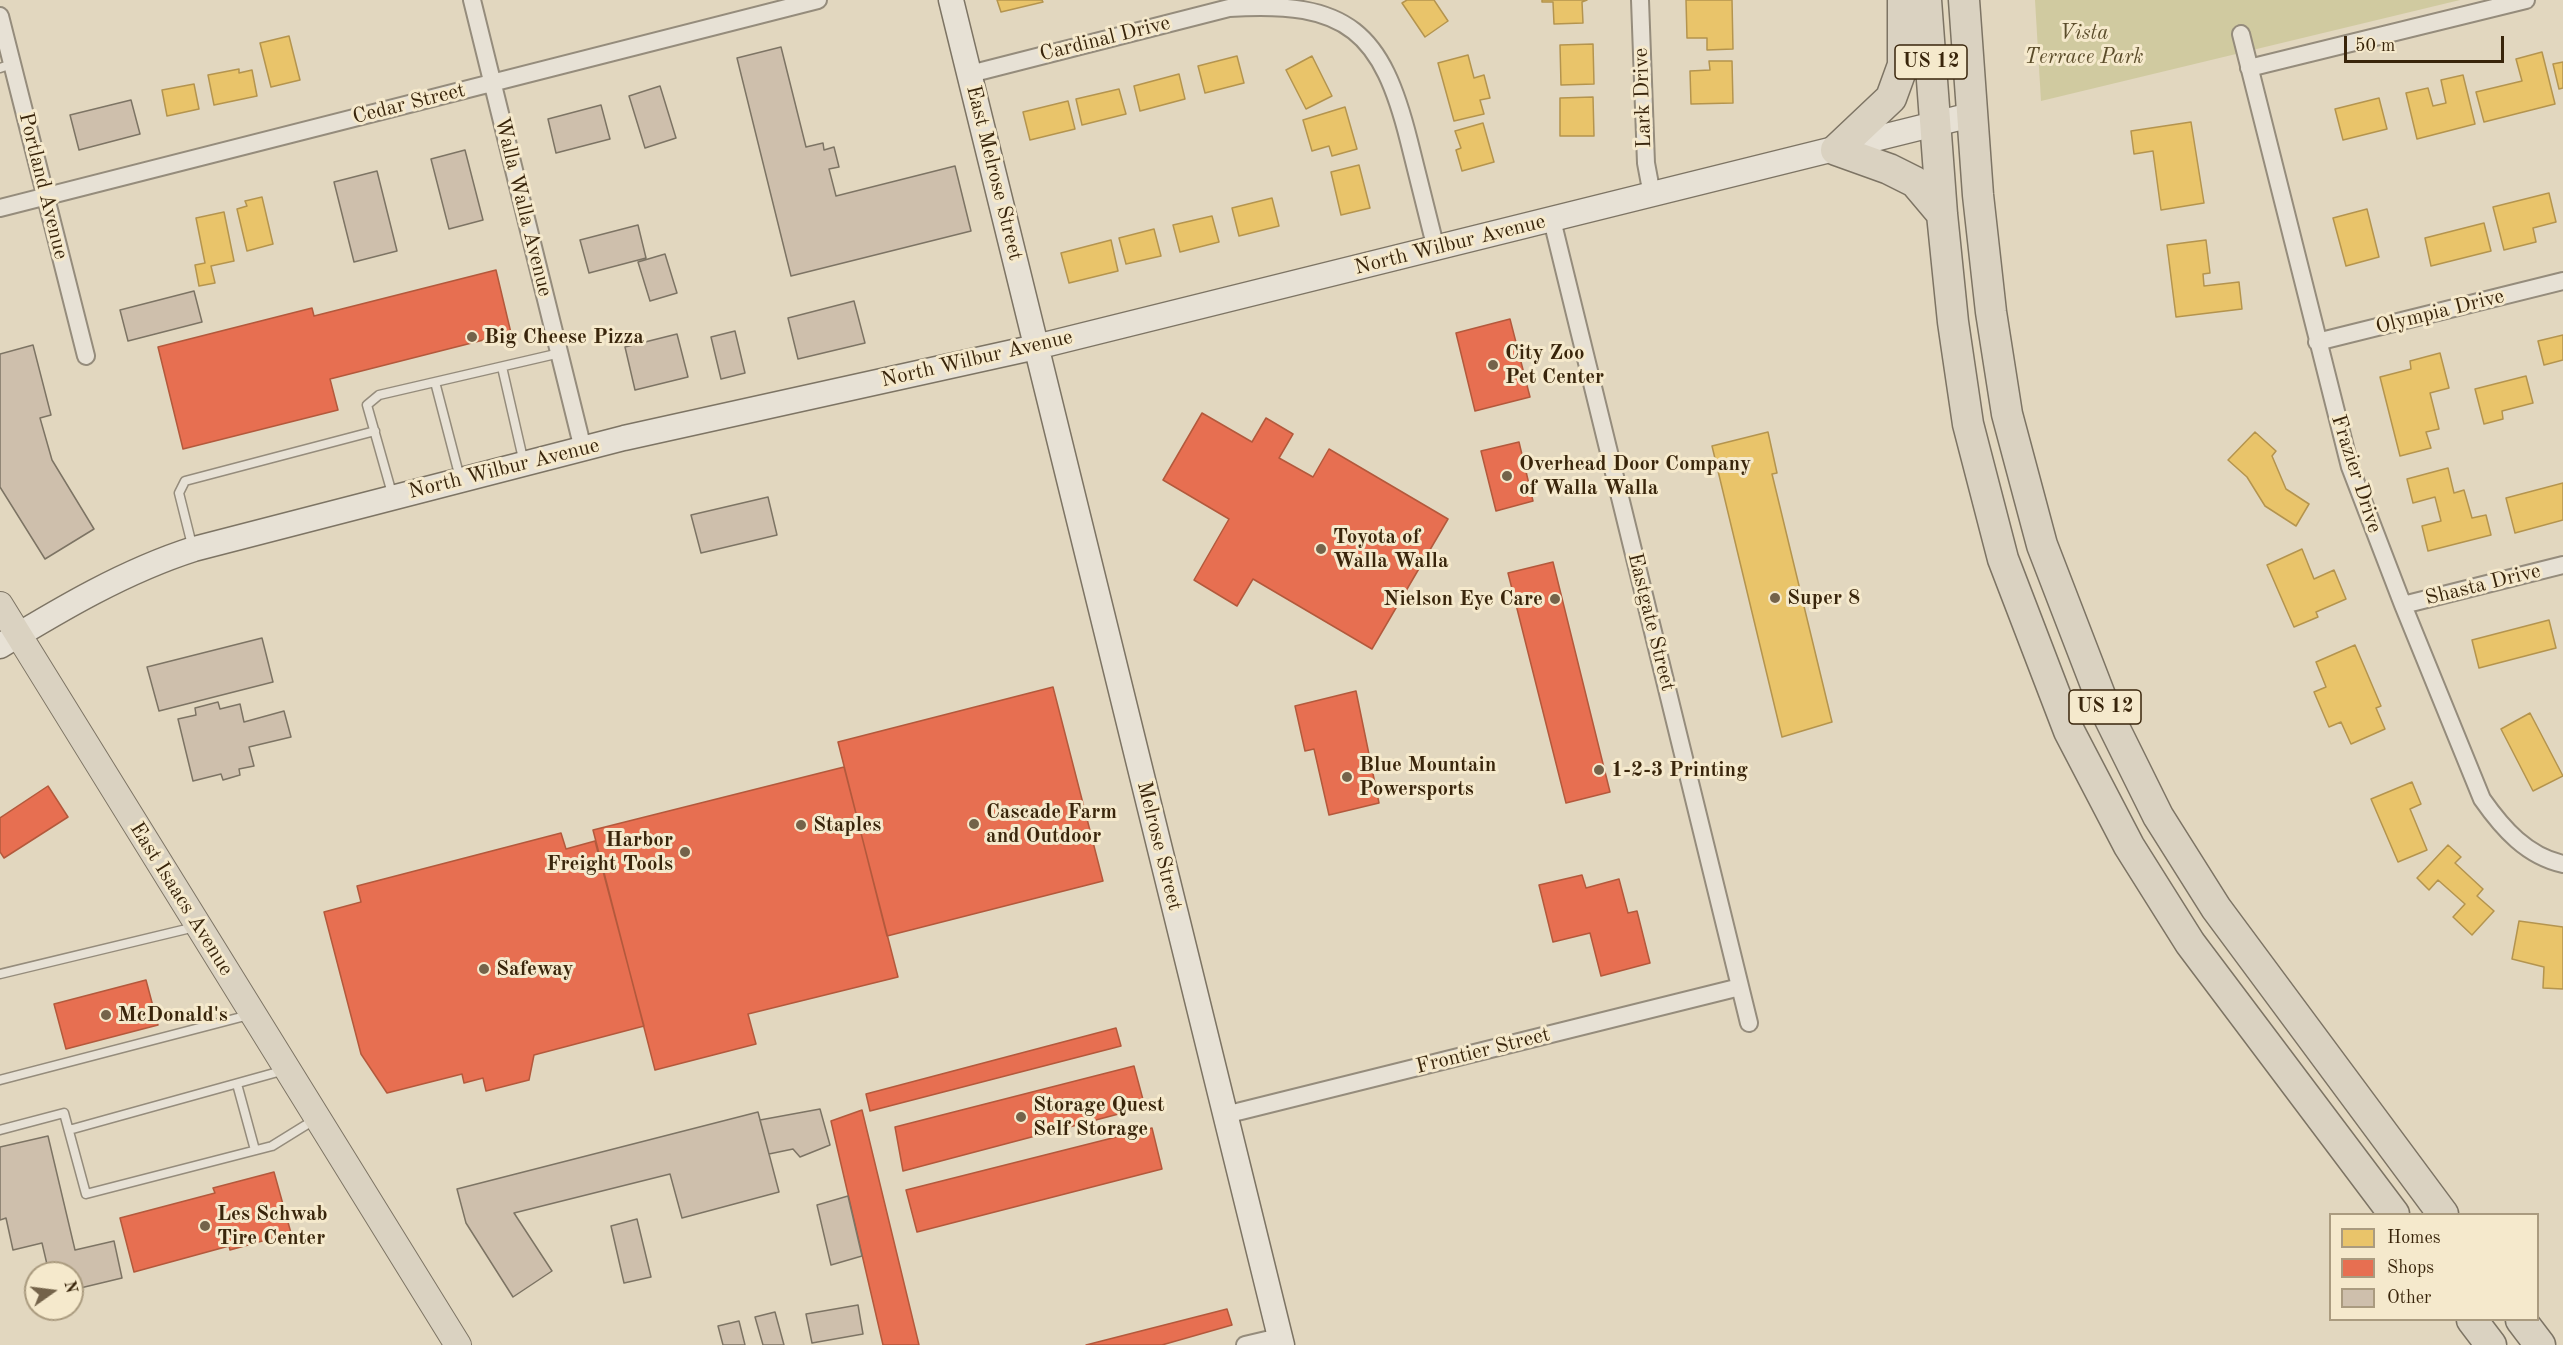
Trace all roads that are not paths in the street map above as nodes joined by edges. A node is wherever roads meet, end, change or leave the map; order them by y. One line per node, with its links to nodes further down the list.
1 (472, 0): 14 (street, Walla Walla Avenue)
2 (818, 0): 14 (street, Cedar Street)
3 (951, 0): 13 (main road, East Melrose Street)
4 (1640, 0): 18 (street, Lark Drive)
5 (1903, 0): 17 (highway)
6 (1926, 0): 16 (highway, US 12)
7 (1964, 0): 15 (highway, US 12)
8 (2526, 0): 12 (street)
9 (0, 16): 11 (street, Portland Avenue)
10 (2241, 34): 12 (street, Frazier Drive)
11 (6, 66): 19 (street, Portland Avenue)
12 (2249, 68): 25 (street, Frazier Drive)
13 (970, 75): 23 (street, Cardinal Drive); 26 (main road, East Melrose Street)
14 (492, 83): 19 (street, Cedar Street); 27 (street, Walla Walla Avenue)
15 (1971, 115): 16 (main road, North Wilbur Avenue); 56 (highway, US 12)
16 (1935, 124): 17 (main road, North Wilbur Avenue); 21 (highway, US 12)
17 (1836, 150): 18 (main road, North Wilbur Avenue); 21 (highway)
18 (1652, 195): 22 (main road, North Wilbur Avenue)
19 (46, 197): 20 (street, Cedar Street); 28 (street, Portland Avenue)
20 (0, 208)
21 (1942, 214): 55 (highway, US 12)
22 (1552, 220): 23 (main road, North Wilbur Avenue); 44 (street, Eastgate Street)
23 (1436, 249): 26 (main road, North Wilbur Avenue)
24 (2563, 281): 25 (street, Olympia Drive)
25 (2317, 342): 39 (street, Frazier Drive)
26 (1036, 347): 32 (main road, North Wilbur Avenue); 50 (main road, Melrose Street)
27 (560, 353): 29 (lane); 32 (street, Walla Walla Avenue)
28 (86, 356)
29 (502, 367): 30 (lane); 33 (lane)
30 (435, 382): 31 (lane); 34 (lane)
31 (375, 431): 35 (lane); 36 (lane)
32 (584, 449): 33 (main road, North Wilbur Avenue)
33 (524, 463): 34 (main road, North Wilbur Avenue)
34 (461, 480): 35 (main road, North Wilbur Avenue)
35 (393, 498): 36 (main road, North Wilbur Avenue)
36 (194, 549): 40 (main road, North Wilbur Avenue)
37 (2563, 565): 39 (street, Shasta Drive)
38 (0, 605): 40 (main road, East Isaacs Avenue)
39 (2403, 605): 41 (street, Frazier Drive)
40 (9, 641): 42 (main road, East Isaacs Avenue)
41 (2563, 864)
42 (198, 926): 43 (lane); 45 (main road, East Isaacs Avenue)
43 (0, 974)
44 (1740, 987): 46 (street, Eastgate Street); 50 (street, Frontier Street)
45 (253, 1014): 47 (main road, East Isaacs Avenue); 48 (lane)
46 (1749, 1023)
47 (287, 1070): 49 (lane); 51 (main road, East Isaacs Avenue)
48 (0, 1080)
49 (237, 1084): 53 (lane); 54 (lane)
50 (1225, 1115): 59 (main road, Melrose Street)
51 (317, 1118): 54 (lane); 60 (main road, East Isaacs Avenue)
52 (0, 1130): 53 (lane)
53 (69, 1130): 54 (lane)
54 (255, 1150)
55 (2392, 1213)
56 (2442, 1213)
57 (2473, 1321): 62 (highway)
58 (2522, 1321): 63 (highway)
59 (1280, 1341): 61 (street)
60 (458, 1345)
61 (1245, 1345)
62 (2491, 1345)
63 (2540, 1345)

